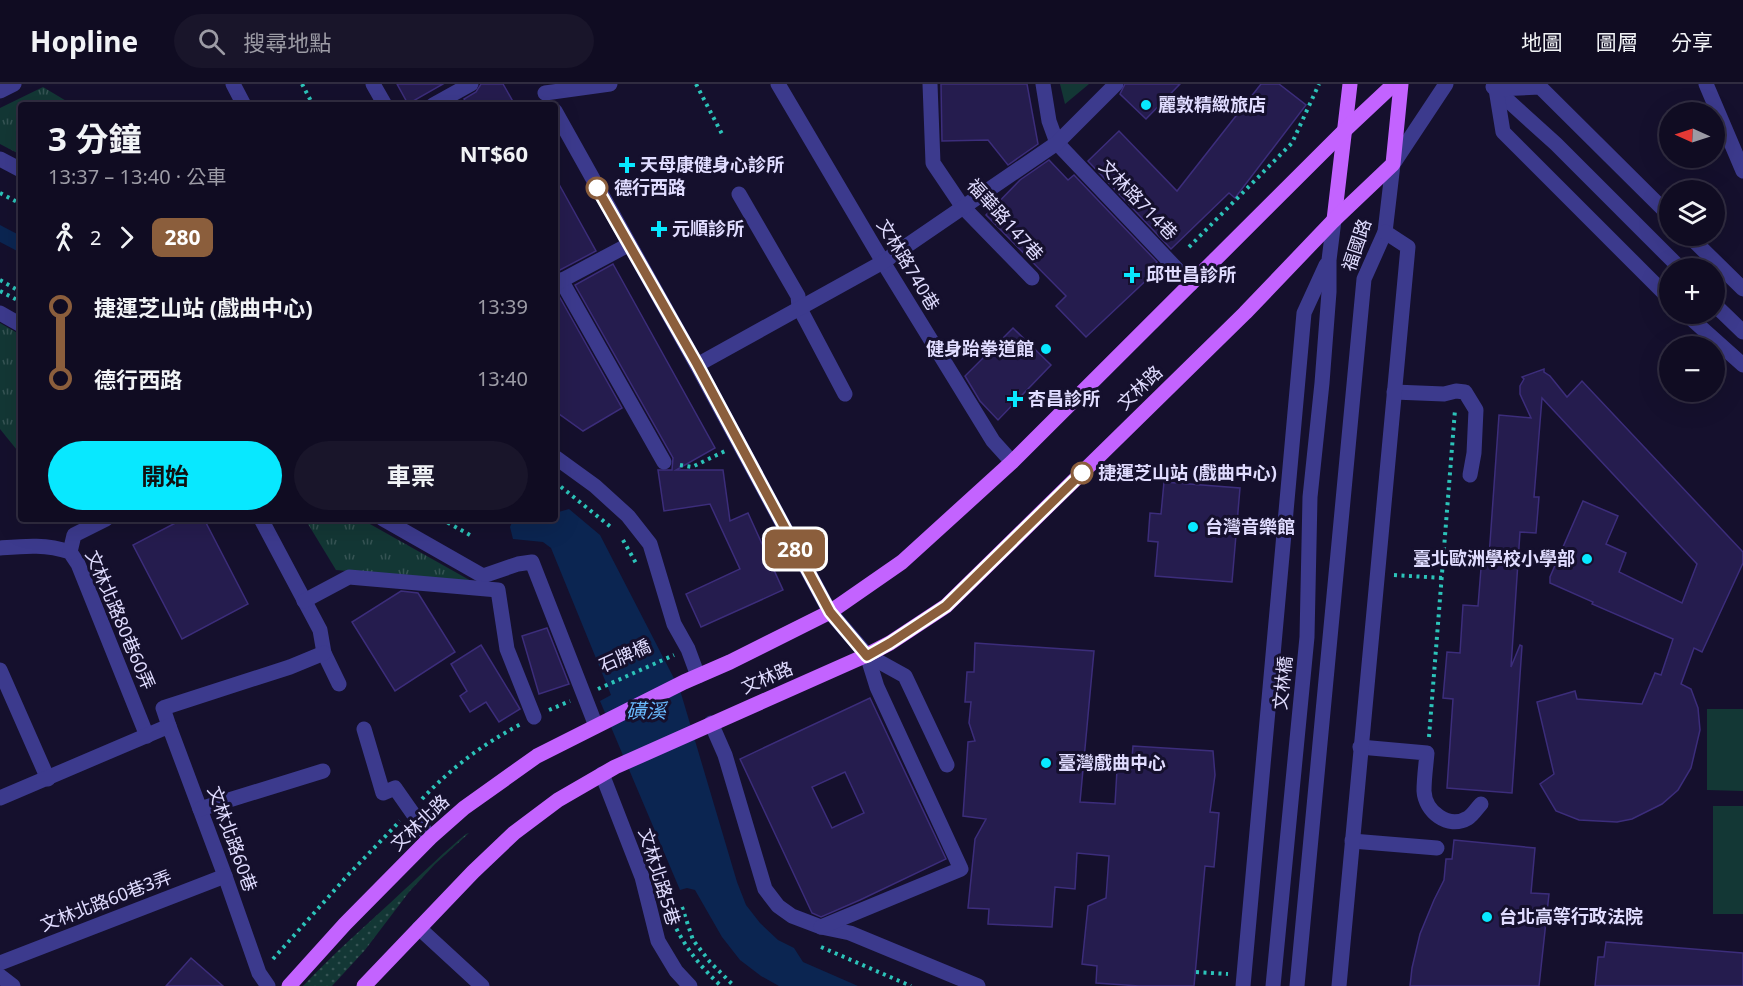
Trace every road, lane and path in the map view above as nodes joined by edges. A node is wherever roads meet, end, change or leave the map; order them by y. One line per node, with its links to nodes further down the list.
1 (14, 84): 19 (street)
2 (233, 84): 21 (street)
3 (302, 84): 22 (path)
4 (373, 84): 23 (street)
5 (471, 84): 24 (street)
6 (610, 84): 20 (street)
7 (696, 84): 27 (path)
8 (778, 84): 45 (street, 文林路740巷)
9 (930, 84): 37 (street, 福華路147巷)
10 (1043, 84): 28 (street)
11 (1116, 84): 28 (street)
12 (1319, 84): 42 (path)
13 (1350, 84): 26 (main road, 福國路)
14 (1394, 84): 26 (main road, 文林路)
15 (1401, 84): 30 (main road, 福國路)
16 (1446, 84): 30 (street, 文林路)
17 (1706, 84): 32 (street)
18 (1492, 87): 36 (street); 43 (street); 50 (street)
19 (0, 91)
20 (546, 94)
21 (242, 102)
22 (311, 102)
23 (383, 102)
24 (438, 102)
25 (558, 116): 40 (street)
26 (1345, 129): 38 (main road, 福國路); 49 (main road, 文林路)
27 (722, 134)
28 (1057, 143): 37 (street); 49 (street, 文林路714巷)
29 (0, 159): 31 (street)
30 (1393, 164): 38 (main road, 文林路); 39 (street, 福國路)
31 (18, 168)
32 (1743, 171)
33 (0, 193): 35 (path)
34 (739, 194): 53 (street)
35 (18, 202)
36 (1659, 205)
37 (962, 206): 45 (street); 46 (street, 福華路147巷)
38 (1334, 220): 44 (street, 福國路); 85 (main road, 文林路)
39 (1385, 232): 63 (street); 130 (street, 福國路)
40 (628, 244): 48 (street); 59 (street)
41 (1699, 246): 51 (street)
42 (1189, 247)
43 (1670, 258)
44 (1329, 260): 61 (street, 福國路); 128 (street)
45 (883, 262): 53 (street); 68 (street, 文林路740巷)
46 (1032, 278)
47 (0, 280): 52 (path)
48 (558, 282): 67 (street)
49 (1191, 284): 68 (main road, 文林路)
50 (1659, 287)
51 (1743, 289)
52 (18, 290)
53 (799, 307): 59 (street); 64 (street)
54 (0, 313): 56 (street)
55 (1725, 315): 58 (street)
56 (18, 323)
57 (1697, 324): 60 (street)
58 (1743, 332)
59 (697, 364): 65 (street)
60 (1743, 365)
61 (1322, 383): 129 (street, 文林橋)
62 (1456, 391): 63 (street); 69 (street); 80 (path)
63 (1394, 392): 79 (street)
64 (845, 394)
65 (740, 445): 67 (path); 82 (street)
66 (558, 459): 87 (street)
67 (664, 462)
68 (1012, 462): 82 (main road, 文林路)
69 (1470, 475)
70 (558, 485): 78 (path)
71 (100, 522): 77 (street)
72 (263, 522): 81 (street)
73 (388, 522): 92 (street)
74 (446, 522): 75 (path)
75 (470, 535)
76 (0, 548): 77 (street, 文林北路80巷60弄)
77 (70, 552): 95 (street, 文林北路80巷60弄)
78 (639, 568)
79 (1377, 573): 80 (path); 96 (street)
80 (1442, 578): 97 (path)
81 (304, 601): 83 (street); 90 (street)
82 (830, 612): 85 (street); 87 (main road, 文林路)
83 (324, 653): 88 (street); 93 (street)
84 (677, 654): 89 (path, 石牌橋)
85 (867, 656): 91 (main road, 文林路); 98 (street); 111 (street)
86 (0, 670): 101 (street)
87 (691, 679): 92 (main road)
88 (339, 684)
89 (587, 693)
90 (534, 717)
91 (711, 723): 100 (main road, 文林路); 111 (street)
92 (600, 724): 105 (main road, 文林北路)
93 (169, 726): 95 (street); 104 (street, 文林北路60巷)
94 (364, 729): 105 (street)
95 (147, 736): 101 (street)
96 (1360, 747): 97 (street); 106 (street)
97 (1427, 753): 103 (street)
98 (947, 765)
99 (323, 771): 104 (street)
100 (609, 771): 112 (main road); 123 (street, 文林北路5巷)
101 (48, 779): 102 (street)
102 (0, 798)
103 (1481, 804)
104 (200, 809): 108 (street, 文林北路60巷)
105 (430, 838): 120 (main road, 文林北路)
106 (1352, 842): 107 (street); 131 (street)
107 (1437, 848)
108 (225, 876): 114 (street, 文林北路60巷3弄); 119 (street, 文林北路60巷)
109 (682, 907): 125 (path)
110 (669, 914): 124 (path)
111 (821, 927): 127 (street)
112 (419, 928): 121 (main road); 122 (street)
113 (821, 946): 126 (path)
114 (0, 963)
115 (1196, 972): 116 (path)
116 (1228, 974)
117 (0, 976): 118 (street)
118 (13, 986)
119 (268, 986)
120 (289, 986)
121 (364, 986)
122 (482, 986)
123 (690, 986)
124 (721, 986)
125 (734, 986)
126 (911, 986)
127 (978, 986)
128 (1243, 986)
129 (1273, 986)
130 (1297, 986)
131 (1339, 986)

